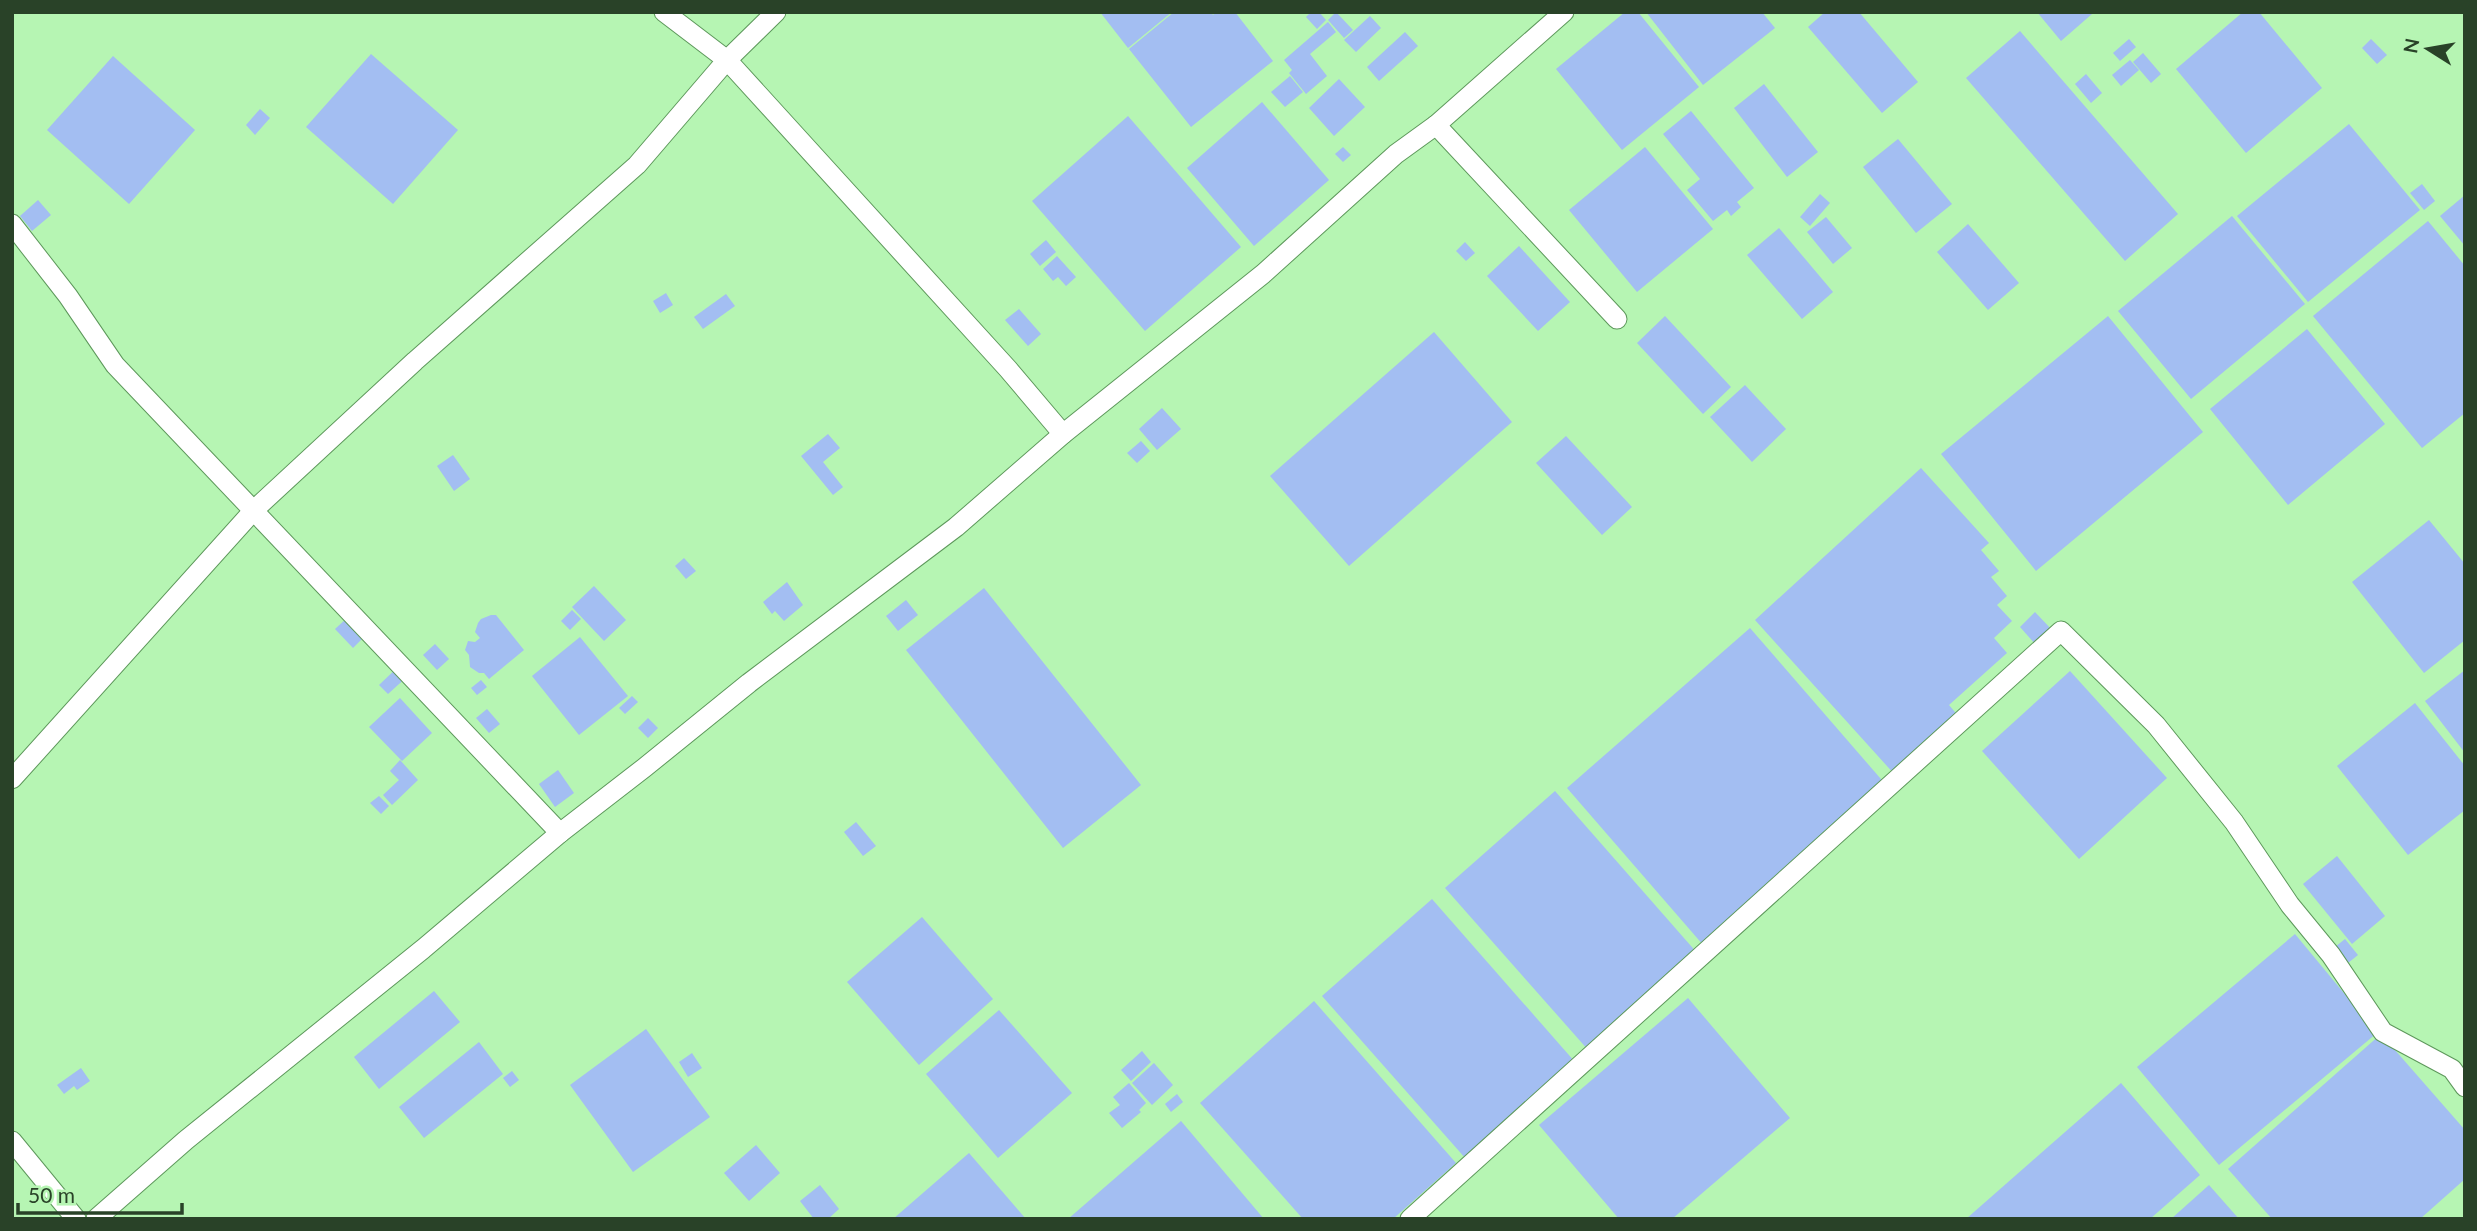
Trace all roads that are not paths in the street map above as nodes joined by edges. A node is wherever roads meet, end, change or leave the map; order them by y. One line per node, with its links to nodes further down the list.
1 (664, 12): 4 (street)
2 (776, 12): 4 (street)
3 (1564, 12): 5 (street)
4 (727, 60): 8 (street); 9 (street)
5 (1436, 125): 7 (street); 8 (street)
6 (12, 224): 9 (street)
7 (1617, 319)
8 (1063, 433): 11 (street)
9 (254, 510): 10 (street); 11 (street)
10 (12, 779)
11 (560, 833): 16 (street)
12 (2458, 1064): 13 (street); 17 (street)
13 (2465, 1087)
14 (12, 1141): 15 (street)
15 (76, 1219)
16 (96, 1219)
17 (1410, 1219)

